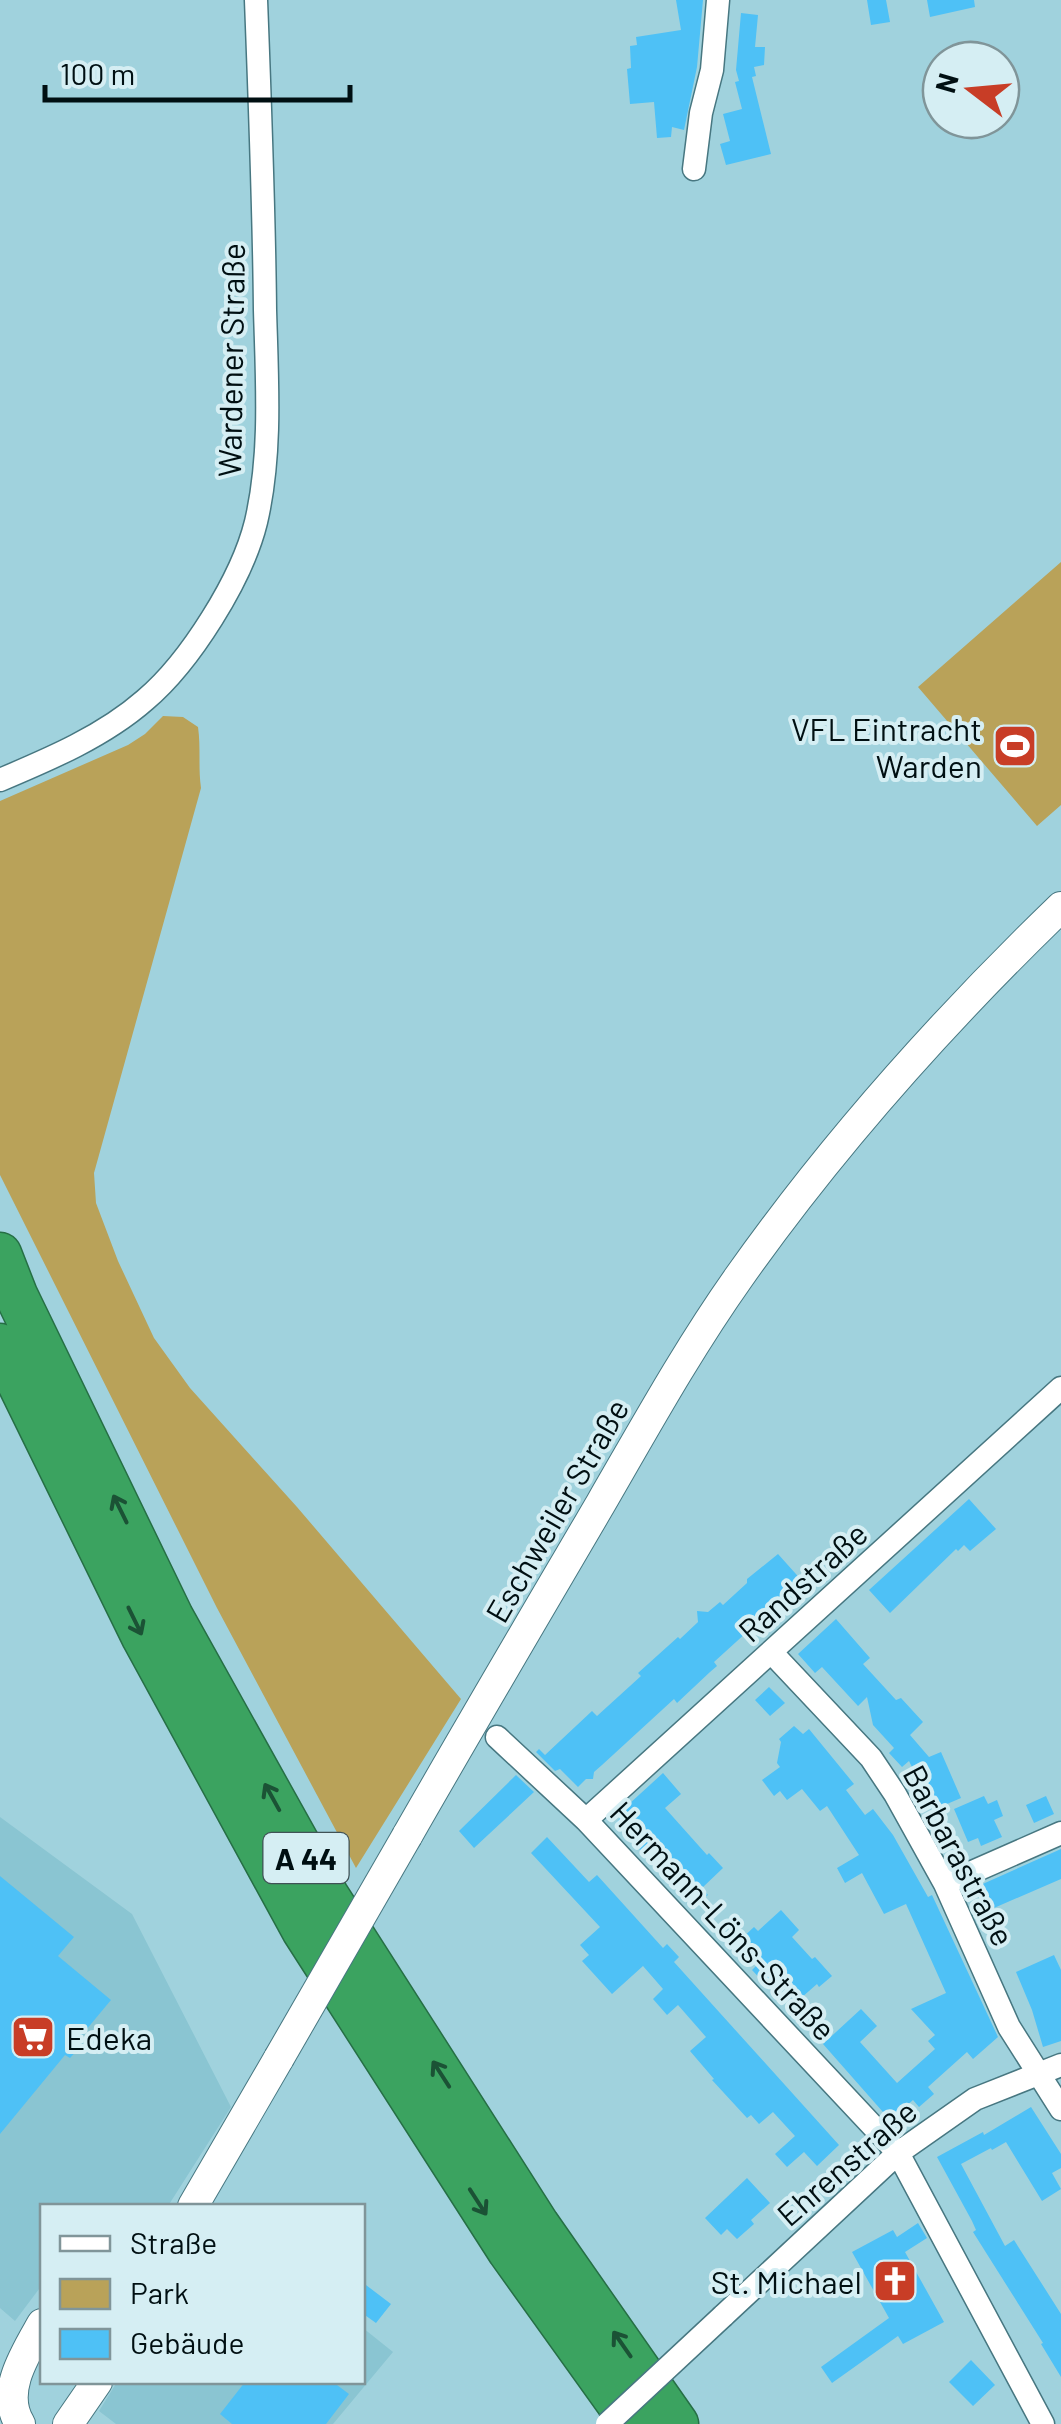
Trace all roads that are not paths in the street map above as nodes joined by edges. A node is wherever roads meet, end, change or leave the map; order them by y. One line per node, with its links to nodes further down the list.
1 (256, 0): 4 (street, Wardener Straße)
2 (718, 0): 3 (street)
3 (694, 170)
4 (0, 780)
5 (1061, 907): 17 (street, Eschweiler Straße, bridge)
6 (0, 1254): 24 (highway, A 44, one-way to 6)
7 (0, 1344): 23 (highway, A 44, one-way to 23)
8 (1061, 1388): 9 (street, Randstraße)
9 (772, 1653): 11 (street, Randstraße); 13 (street, Barbarastraße)
10 (497, 1738): 11 (street, Hermann-Löns-Straße)
11 (586, 1820): 16 (street, Hermann-Löns-Straße)
12 (1061, 1833): 13 (street)
13 (945, 1884): 14 (street, Barbarastraße)
14 (1050, 2068): 15 (street, Barbarastraße); 16 (street, Ehrenstraße)
15 (1061, 2109)
16 (898, 2153): 22 (street, Ehrenstraße, bridge); 25 (street, Hermann-Löns-Straße)
17 (194, 2204)
18 (40, 2327): 20 (street)
19 (96, 2384): 21 (street)
20 (20, 2424)
21 (68, 2424)
22 (607, 2424)
23 (633, 2424)
24 (677, 2424)
25 (1044, 2424)

